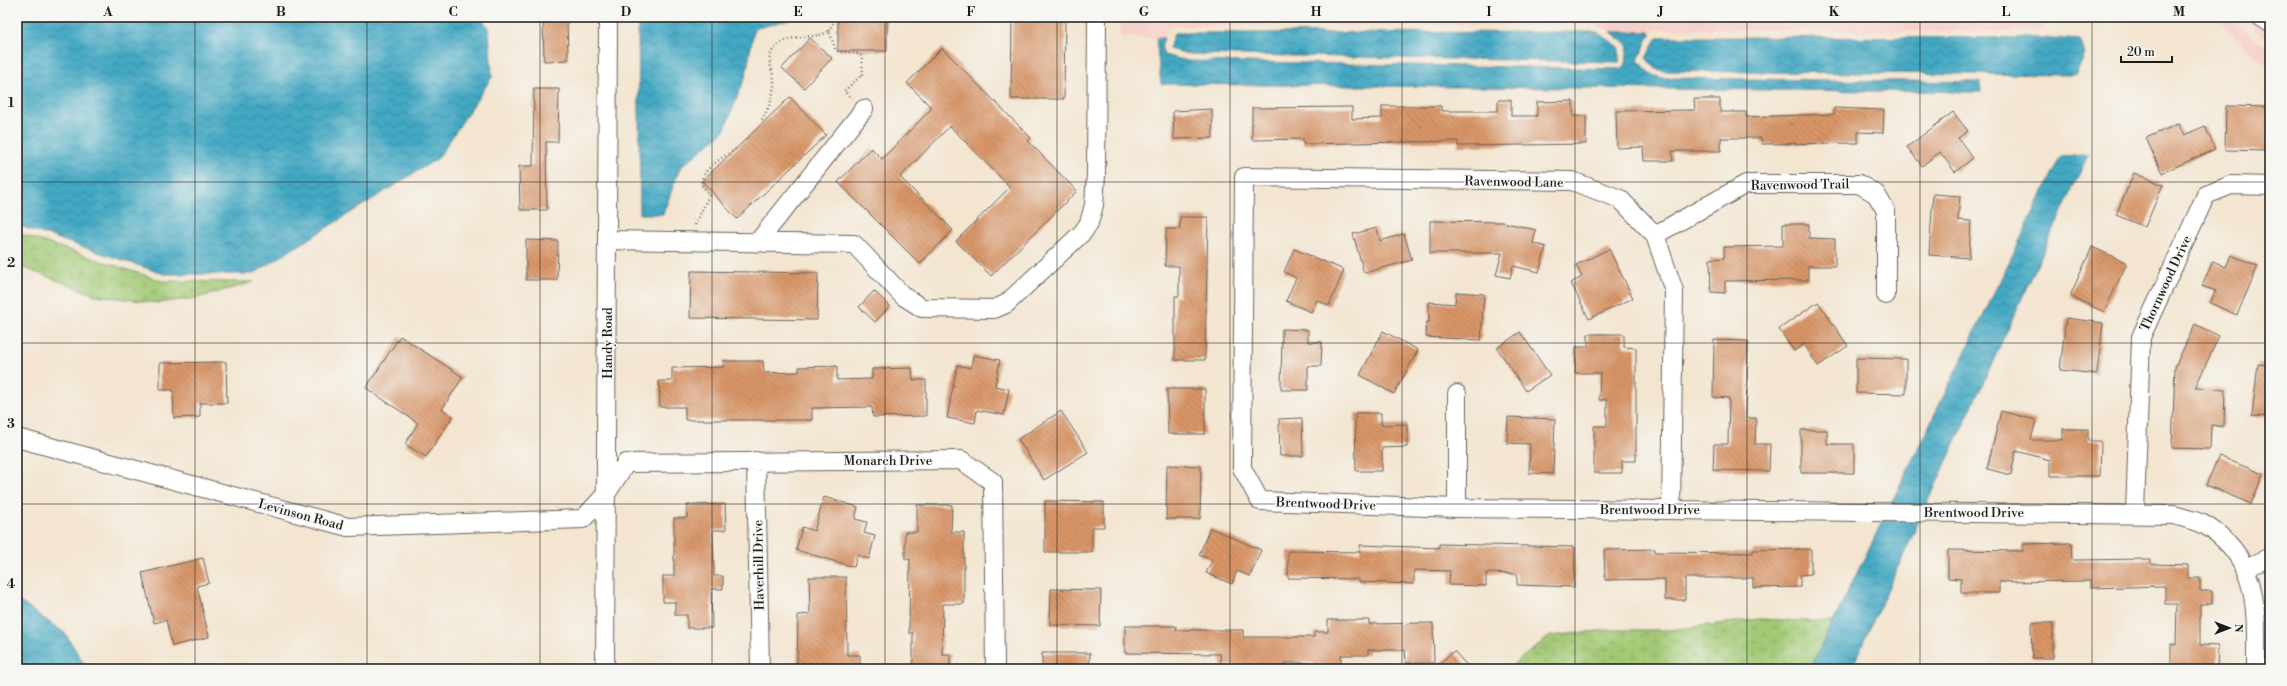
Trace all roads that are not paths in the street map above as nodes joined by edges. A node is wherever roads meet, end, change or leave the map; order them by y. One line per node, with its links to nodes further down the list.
1 (608, 17): 9 (street, Handy Road)
2 (1097, 17): 10 (street)
3 (2261, 17): 4 (street)
4 (2270, 23)
5 (864, 109): 10 (street)
6 (1244, 177): 8 (street, Ravenwood Lane); 16 (street, Brentwood Drive)
7 (2270, 186): 18 (street, Thornwood Drive)
8 (1655, 235): 11 (street, Ravenwood Trail); 17 (street, Ravenwood Lane)
9 (608, 240): 10 (street); 15 (street, Handy Road)
10 (757, 243)
11 (1886, 295)
12 (1457, 394): 16 (street)
13 (17, 438): 15 (street, Levinson Road)
14 (756, 461): 15 (street, Monarch Drive); 22 (street, Haverhill Drive); 23 (street, Monarch Drive)
15 (606, 494): 21 (street, Handy Road)
16 (1457, 508): 17 (street, Brentwood Drive)
17 (1671, 510): 18 (street, Brentwood Drive)
18 (2135, 513): 20 (street, Brentwood Drive)
19 (2270, 556): 20 (street)
20 (2246, 568): 24 (street, Brentwood Drive)
21 (606, 669)
22 (760, 669)
23 (995, 669)
24 (2256, 669)

